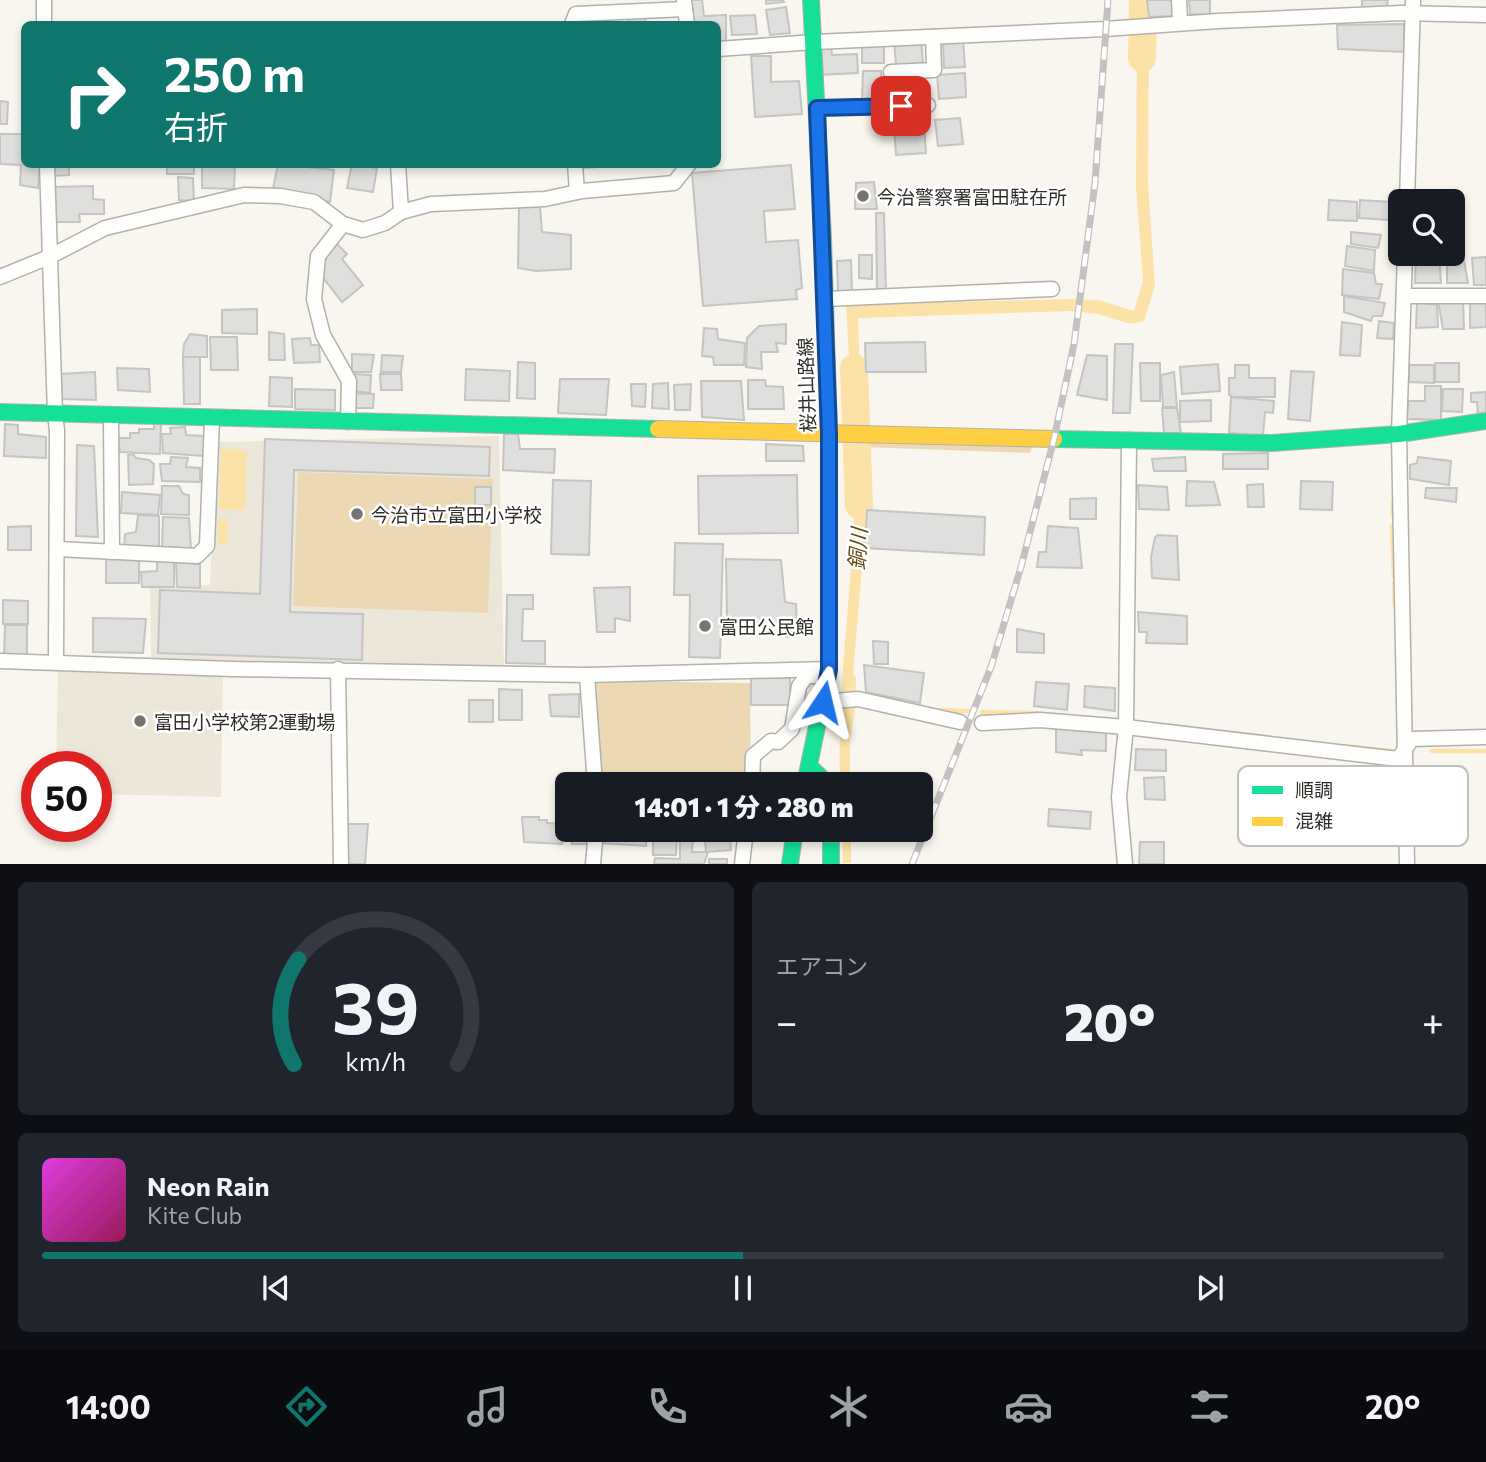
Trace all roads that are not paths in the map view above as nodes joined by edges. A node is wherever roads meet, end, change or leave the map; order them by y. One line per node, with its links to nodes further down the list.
1 (44, 0): 7 (street)
2 (811, 0): 11 (street, 桜井山路線)
3 (1179, 0): 9 (street)
4 (685, 4): 8 (street)
5 (1414, 7): 6 (street); 9 (street); 20 (street)
6 (1486, 15)
7 (44, 21)
8 (573, 21)
9 (1180, 23): 10 (street)
10 (933, 37): 11 (street); 13 (street)
11 (814, 42): 12 (street); 15 (street, 桜井山路線)
12 (721, 49)
13 (891, 72)
14 (928, 105): 15 (street)
15 (817, 108): 30 (street, 桜井山路線)
16 (47, 168): 24 (street)
17 (398, 168): 22 (street)
18 (575, 168): 21 (street)
19 (686, 168): 21 (street)
20 (1407, 189)
21 (577, 192): 22 (street)
22 (401, 212): 23 (street)
23 (343, 224): 24 (street); 36 (street)
24 (49, 257): 26 (street); 32 (street)
25 (1405, 266): 28 (street)
26 (0, 277)
27 (1052, 289): 30 (street)
28 (1404, 296): 29 (street); 38 (street)
29 (1486, 296)
30 (825, 299): 37 (street, 桜井山路線)
31 (0, 412): 32 (street)
32 (55, 415): 33 (street); 40 (street)
33 (111, 416): 34 (street); 41 (street)
34 (212, 419): 36 (street); 41 (street)
35 (1486, 421): 38 (street)
36 (348, 422): 37 (street)
37 (829, 434): 39 (street); 45 (street, 桜井山路線)
38 (1399, 434): 39 (street); 52 (street)
39 (1129, 440): 50 (street)
40 (57, 549): 41 (street); 43 (street)
41 (111, 552)
42 (0, 661): 43 (street)
43 (56, 661): 44 (street)
44 (338, 669): 46 (street); 63 (street)
45 (828, 673): 46 (street); 47 (street, 桜井山路線); 56 (street)
46 (587, 675): 55 (street)
47 (823, 702): 48 (street); 54 (street, 桜井山路線)
48 (960, 722)
49 (982, 723): 50 (street)
50 (1126, 727): 52 (street); 68 (street)
51 (1486, 737): 52 (street)
52 (1406, 748): 53 (street)
53 (1406, 766)
54 (810, 767): 57 (street, 桜井山路線); 58 (street)
55 (594, 772)
56 (752, 772)
57 (809, 772)
58 (815, 772)
59 (595, 842): 64 (street)
60 (745, 842): 65 (street)
61 (793, 842): 66 (street)
62 (831, 842): 67 (street)
63 (341, 863)
64 (593, 863)
65 (742, 863)
66 (790, 863)
67 (831, 863)
68 (1125, 863)

